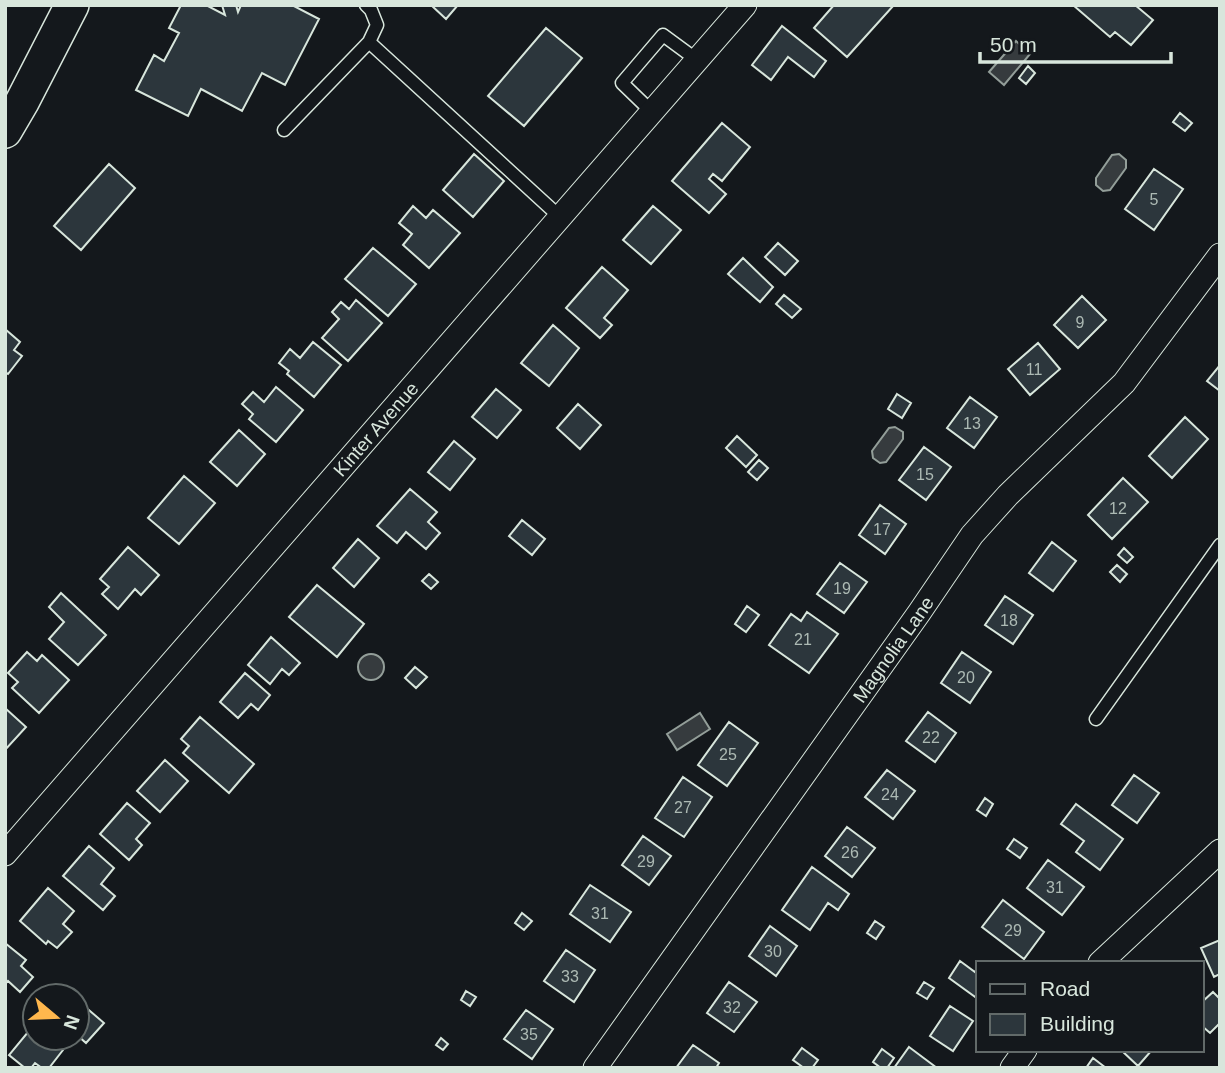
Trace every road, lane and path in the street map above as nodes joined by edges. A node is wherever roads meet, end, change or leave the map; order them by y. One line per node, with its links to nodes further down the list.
1 (72, 5): 8 (main road)
2 (366, 5): 4 (lane)
3 (745, 5): 5 (street, Kinter Avenue)
4 (369, 42): 7 (lane); 9 (lane)
5 (698, 60): 6 (street, Kinter Avenue); 6 (lane)
6 (652, 112): 9 (street, Kinter Avenue)
7 (284, 130)
8 (5, 131)
9 (560, 218): 14 (street, Kinter Avenue)
10 (1220, 255): 17 (street, Magnolia Lane)
11 (1220, 545): 12 (lane)
12 (1096, 719)
13 (1220, 852): 15 (street)
14 (5, 854)
15 (1102, 961)
16 (1024, 1052): 18 (street)
17 (595, 1068)
18 (1012, 1068)

